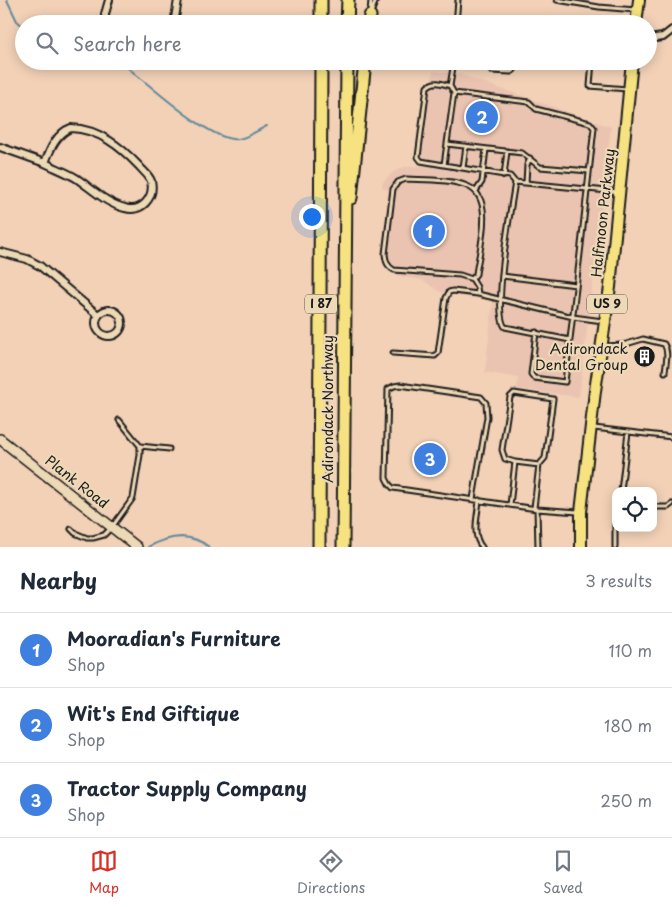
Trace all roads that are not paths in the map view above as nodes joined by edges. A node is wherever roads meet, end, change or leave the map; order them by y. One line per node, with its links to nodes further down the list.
1 (109, 0): 12 (street)
2 (178, 0): 13 (street)
3 (321, 0): 14 (highway)
4 (348, 0): 15 (highway)
5 (371, 0): 16 (lane)
6 (376, 0): 17 (lane)
7 (458, 0): 18 (lane)
8 (557, 0): 11 (lane)
9 (600, 0): 11 (lane)
10 (638, 5): 11 (lane)
11 (599, 7)
12 (105, 15)
13 (176, 15)
14 (321, 15)
15 (347, 15)
16 (370, 15)
17 (372, 15)
18 (457, 15)
19 (672, 30): 20 (street)
20 (657, 38)
21 (322, 70): 85 (highway, Adirondack Northway / I 87)
22 (347, 70): 50 (highway, Adirondack Northway / I 87)
23 (364, 70): 50 (highway)
24 (453, 70): 29 (lane)
25 (490, 70): 26 (lane)
26 (514, 70)
27 (591, 70): 30 (lane)
28 (631, 70): 30 (main road, Halfmoon Parkway / US 9)
29 (450, 86): 31 (lane); 39 (lane)
30 (630, 89): 48 (main road, Halfmoon Parkway / US 9)
31 (454, 93): 32 (lane); 41 (lane)
32 (447, 144): 33 (lane); 39 (lane)
33 (466, 146): 35 (lane); 40 (lane)
34 (0, 147): 38 (street)
35 (486, 149): 36 (lane); 42 (lane)
36 (507, 151): 37 (lane); 43 (lane)
37 (530, 158): 41 (lane); 45 (lane)
38 (45, 163): 38 (street)
39 (444, 165): 40 (lane)
40 (463, 168): 42 (lane)
41 (589, 171): 46 (lane)
42 (484, 173): 43 (lane); 47 (lane)
43 (504, 176): 44 (lane)
44 (515, 182): 45 (lane); 51 (lane)
45 (526, 183): 46 (lane)
46 (587, 190): 48 (lane); 53 (lane)
47 (476, 191): 52 (lane); 52 (lane)
48 (620, 193): 58 (main road, Halfmoon Parkway / US 9)
49 (0, 252): 56 (street)
50 (344, 269): 86 (highway, Adirondack Northway / I 87)
51 (502, 276): 53 (lane); 55 (lane)
52 (472, 279): 54 (lane)
53 (576, 285): 57 (lane)
54 (478, 294): 55 (lane); 62 (lane)
55 (500, 299): 57 (lane); 59 (lane)
56 (98, 315): 56 (street)
57 (573, 317): 58 (lane); 60 (lane)
58 (604, 321): 61 (main road, Halfmoon Parkway / US 9)
59 (536, 332): 60 (lane); 60 (lane)
60 (570, 340)
61 (600, 346): 63 (lane); 65 (main road, Halfmoon Parkway / US 9)
62 (393, 353)
63 (665, 372)
64 (119, 420): 69 (lane)
65 (590, 427): 66 (lane); 80 (main road, Halfmoon Parkway / US 9)
66 (628, 432): 67 (lane); 73 (lane)
67 (672, 437)
68 (0, 439): 81 (street, Plank Road)
69 (140, 446): 70 (lane); 81 (lane)
70 (169, 449)
71 (515, 462): 72 (lane); 72 (lane); 77 (lane)
72 (539, 465): 79 (lane)
73 (621, 487)
74 (473, 499): 74 (lane); 75 (lane)
75 (480, 500): 77 (lane); 87 (lane)
76 (672, 504): 78 (lane)
77 (510, 505): 79 (lane)
78 (657, 506)
79 (536, 508): 80 (lane); 88 (lane)
80 (581, 512): 89 (main road, Halfmoon Parkway / US 9)
81 (112, 527): 82 (lane); 84 (street, Plank Road)
82 (71, 529)
83 (615, 532): 90 (lane)
84 (137, 547)
85 (319, 547)
86 (343, 547)
87 (482, 547)
88 (538, 547)
89 (581, 547)
90 (615, 547)

